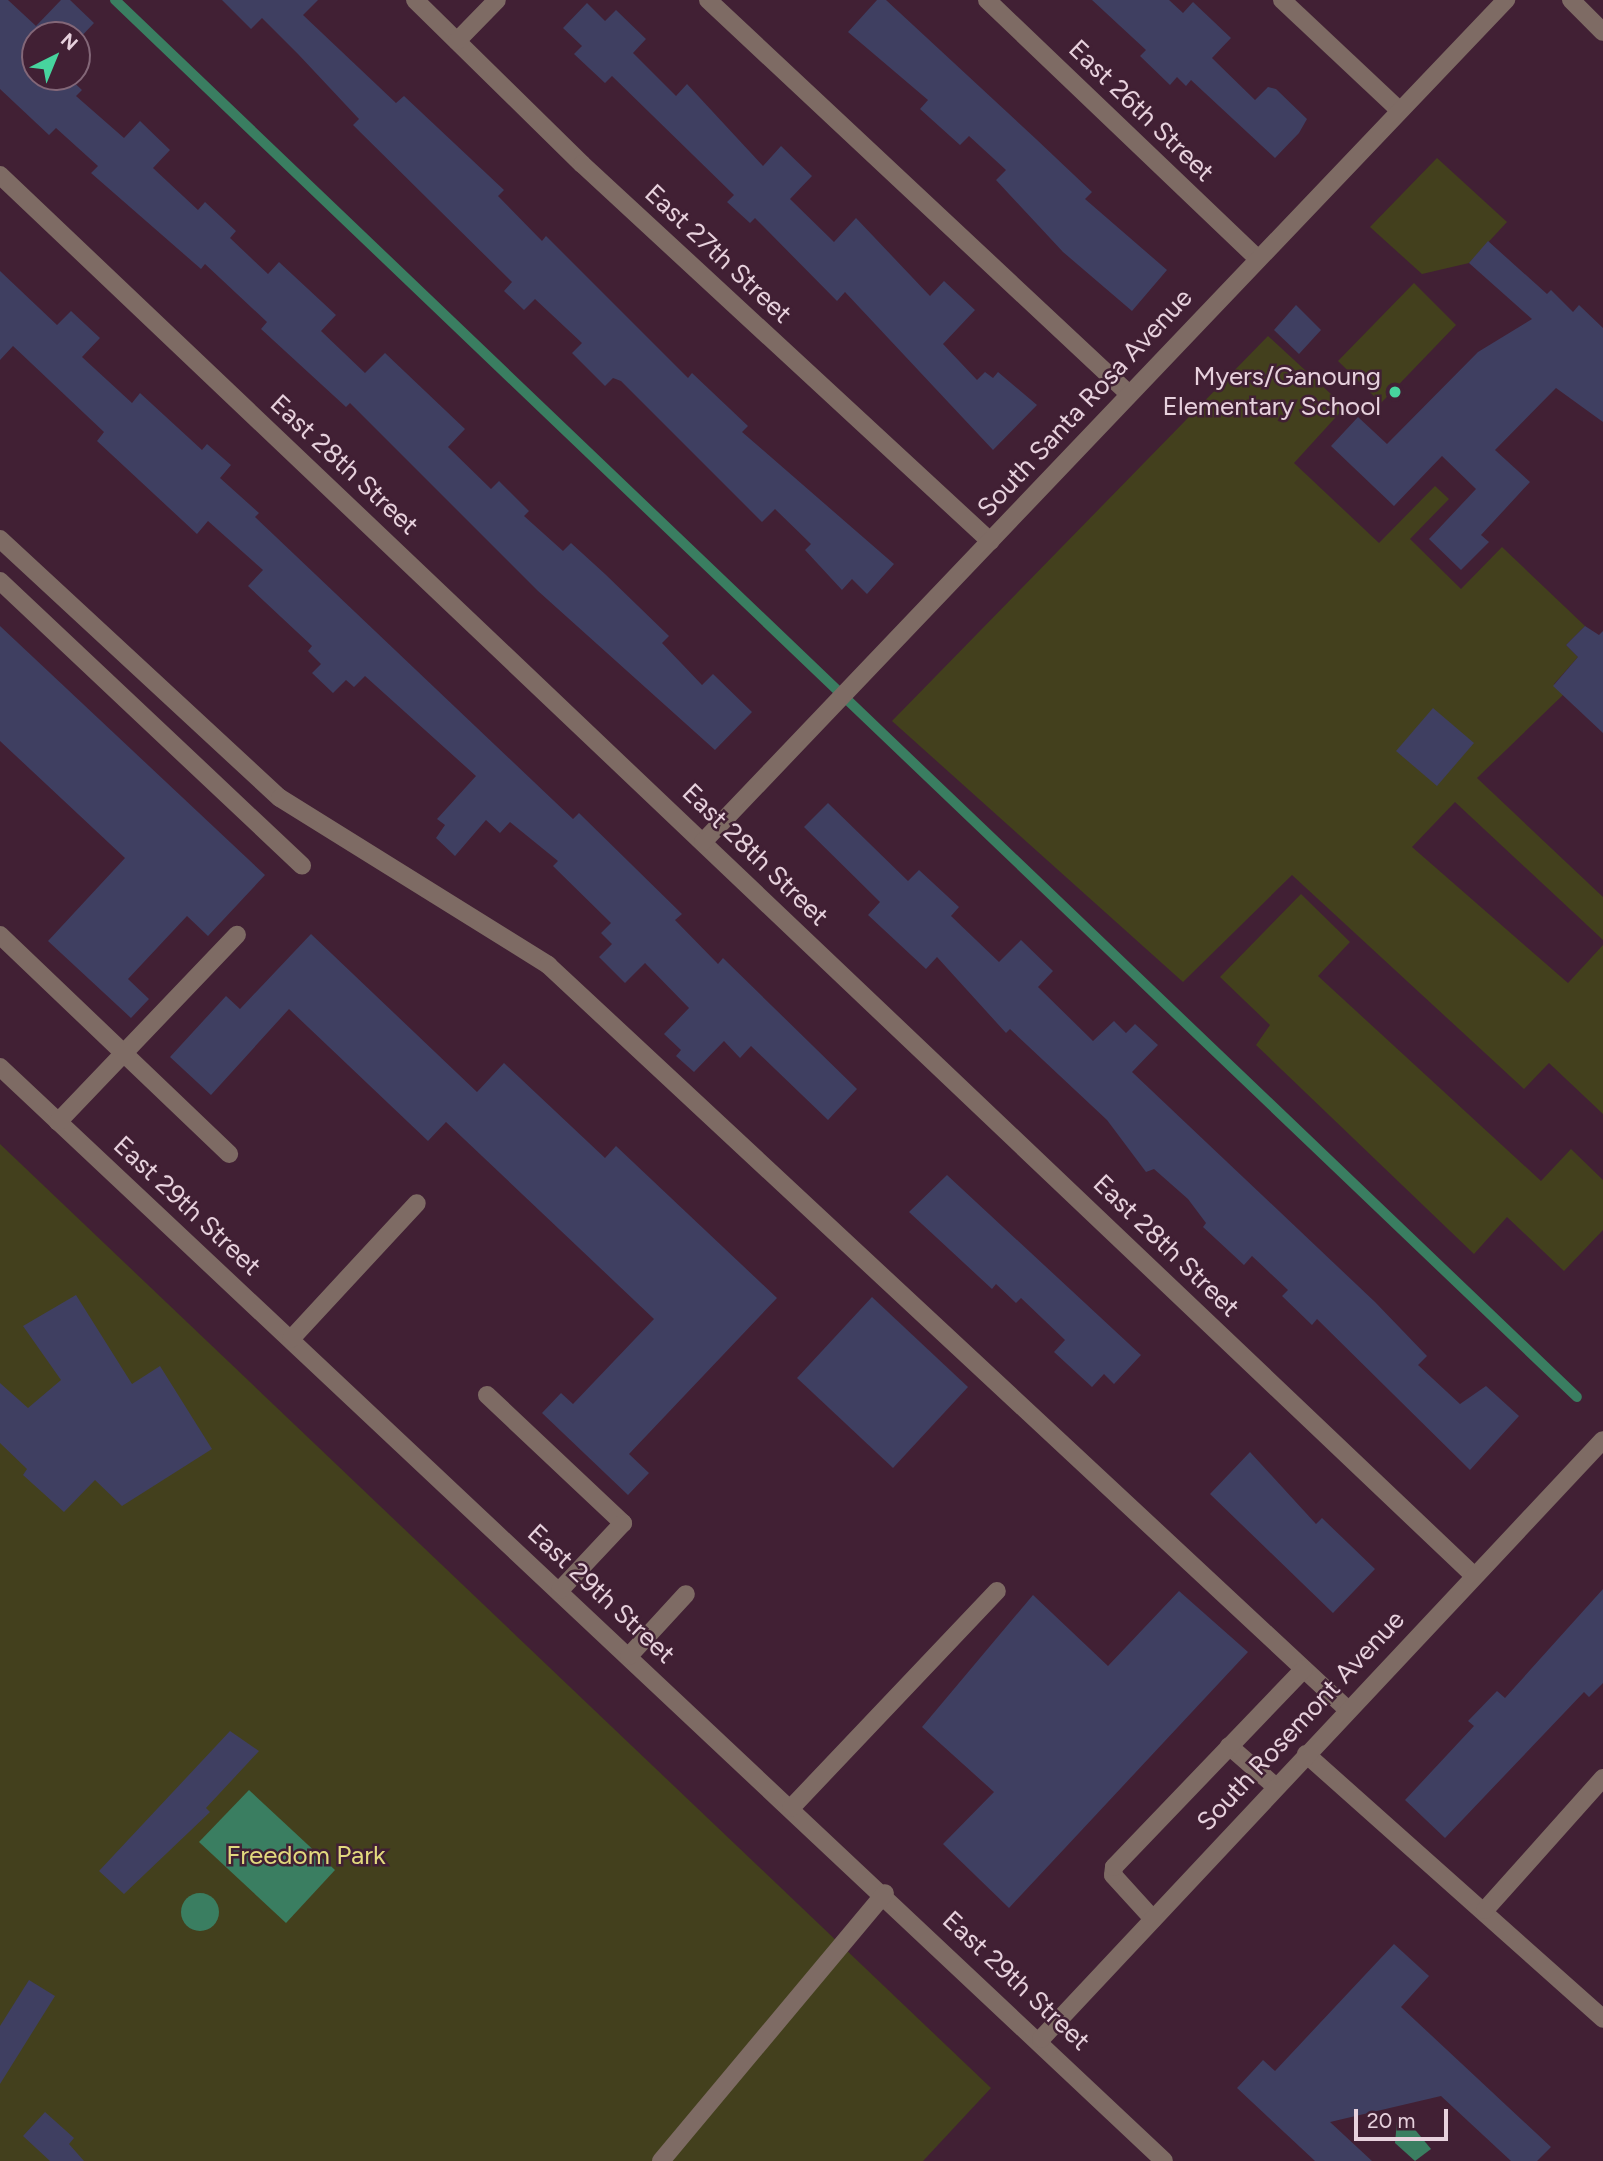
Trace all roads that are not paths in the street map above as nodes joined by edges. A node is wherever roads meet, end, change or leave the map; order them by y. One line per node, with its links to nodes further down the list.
1 (415, 0): 9 (street, East 27th Street)
2 (496, 0): 9 (street)
3 (708, 0): 13 (street)
4 (987, 0): 12 (street, East 26th Street)
5 (1282, 0): 10 (street)
6 (1506, 0): 10 (street, South Santa Rosa Avenue)
7 (1571, 0): 8 (street)
8 (1603, 32)
9 (457, 41): 15 (street, East 27th Street)
10 (1399, 110): 12 (street, South Santa Rosa Avenue)
11 (0, 175): 17 (street, East 28th Street)
12 (1258, 259): 13 (street, South Santa Rosa Avenue)
13 (1128, 393): 15 (street, South Santa Rosa Avenue)
14 (0, 538): 34 (street)
15 (990, 541): 17 (street, South Santa Rosa Avenue)
16 (0, 581): 18 (street)
17 (703, 842): 29 (street, East 28th Street)
18 (302, 866)
19 (0, 935): 21 (street)
20 (237, 935): 21 (street)
21 (123, 1052): 23 (street); 24 (street)
22 (0, 1067): 23 (street, East 29th Street)
23 (58, 1122): 26 (street, East 29th Street)
24 (229, 1154)
25 (417, 1203): 26 (street)
26 (292, 1339): 30 (street, East 29th Street)
27 (487, 1395): 30 (street)
28 (1603, 1440): 29 (street, South Rosemont Avenue)
29 (1473, 1575): 35 (street, South Rosemont Avenue)
30 (560, 1590): 33 (street, East 29th Street)
31 (997, 1591): 40 (street)
32 (686, 1594): 33 (street)
33 (629, 1656): 40 (street, East 29th Street)
34 (1304, 1669): 35 (street); 36 (street)
35 (1348, 1710): 37 (street, South Rosemont Avenue)
36 (1229, 1746): 39 (street); 43 (street)
37 (1306, 1754): 39 (street, South Rosemont Avenue); 42 (street)
38 (1603, 1778): 42 (street)
39 (1276, 1787): 43 (street, South Rosemont Avenue)
40 (791, 1808): 41 (street, East 29th Street)
41 (885, 1894): 45 (street, East 29th Street); 46 (street)
42 (1485, 1910): 44 (street)
43 (1153, 1919): 45 (street, South Rosemont Avenue)
44 (1603, 2019)
45 (1041, 2039): 47 (street, East 29th Street)
46 (661, 2161)
47 (1164, 2161)

